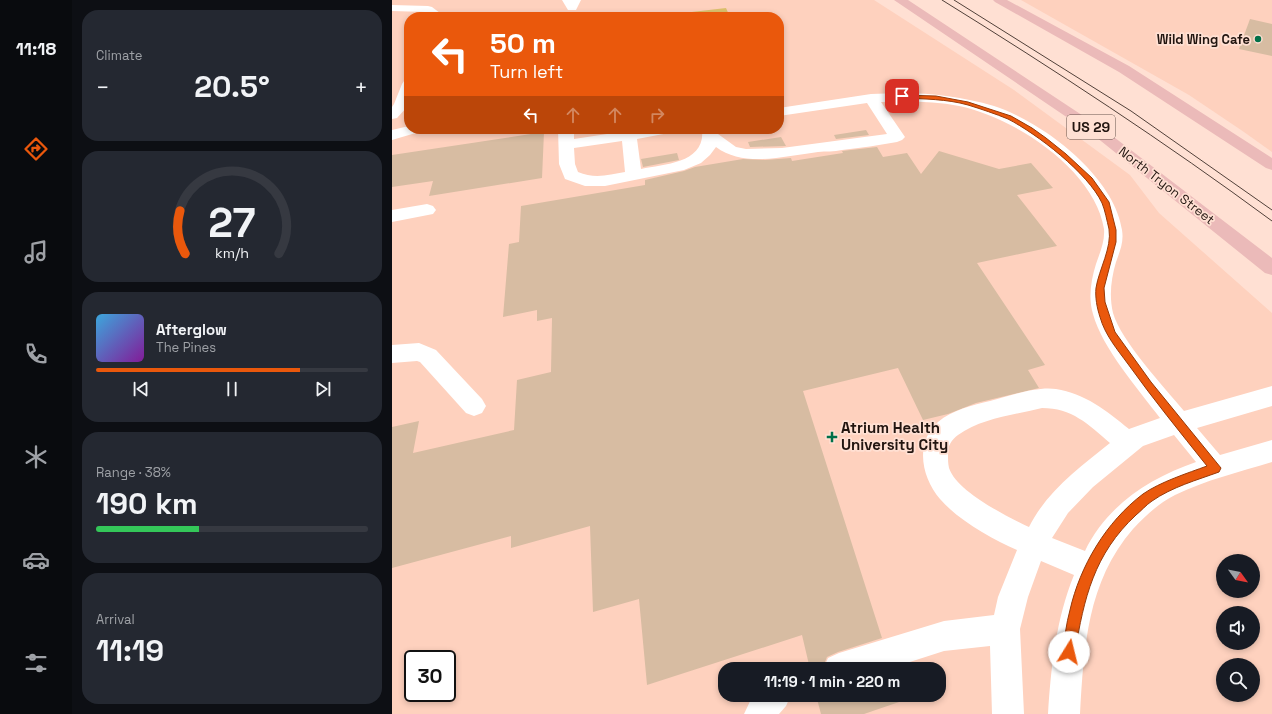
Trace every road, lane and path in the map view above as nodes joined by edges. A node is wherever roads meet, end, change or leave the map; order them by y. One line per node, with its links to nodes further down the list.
1 (900, 0): 20 (main road, North Tryon Street / US 29)
2 (999, 0): 16 (main road)
3 (392, 8): 4 (street)
4 (432, 12)
5 (404, 98): 8 (street)
6 (871, 98): 7 (street); 12 (street); 24 (street)
7 (784, 111)
8 (392, 115)
9 (404, 132): 13 (street)
10 (636, 134): 14 (street)
11 (710, 134): 17 (street)
12 (711, 134)
13 (392, 135)
14 (629, 135): 15 (street); 17 (street)
15 (566, 137): 17 (street)
16 (1272, 165)
17 (634, 175)
18 (427, 210): 19 (street)
19 (392, 216)
20 (1272, 268)
21 (392, 354): 23 (street)
22 (1272, 396): 24 (street)
23 (474, 406)
24 (1179, 423): 25 (street); 27 (street)
25 (1128, 444): 28 (street); 28 (street)
26 (1272, 451): 27 (street)
27 (1216, 468): 29 (street)
28 (1035, 546): 29 (street); 30 (street)
29 (1092, 568): 35 (street)
30 (1005, 629): 31 (street); 34 (street)
31 (861, 662)
32 (768, 702): 33 (street)
33 (760, 714)
34 (1008, 714)
35 (1064, 714)

